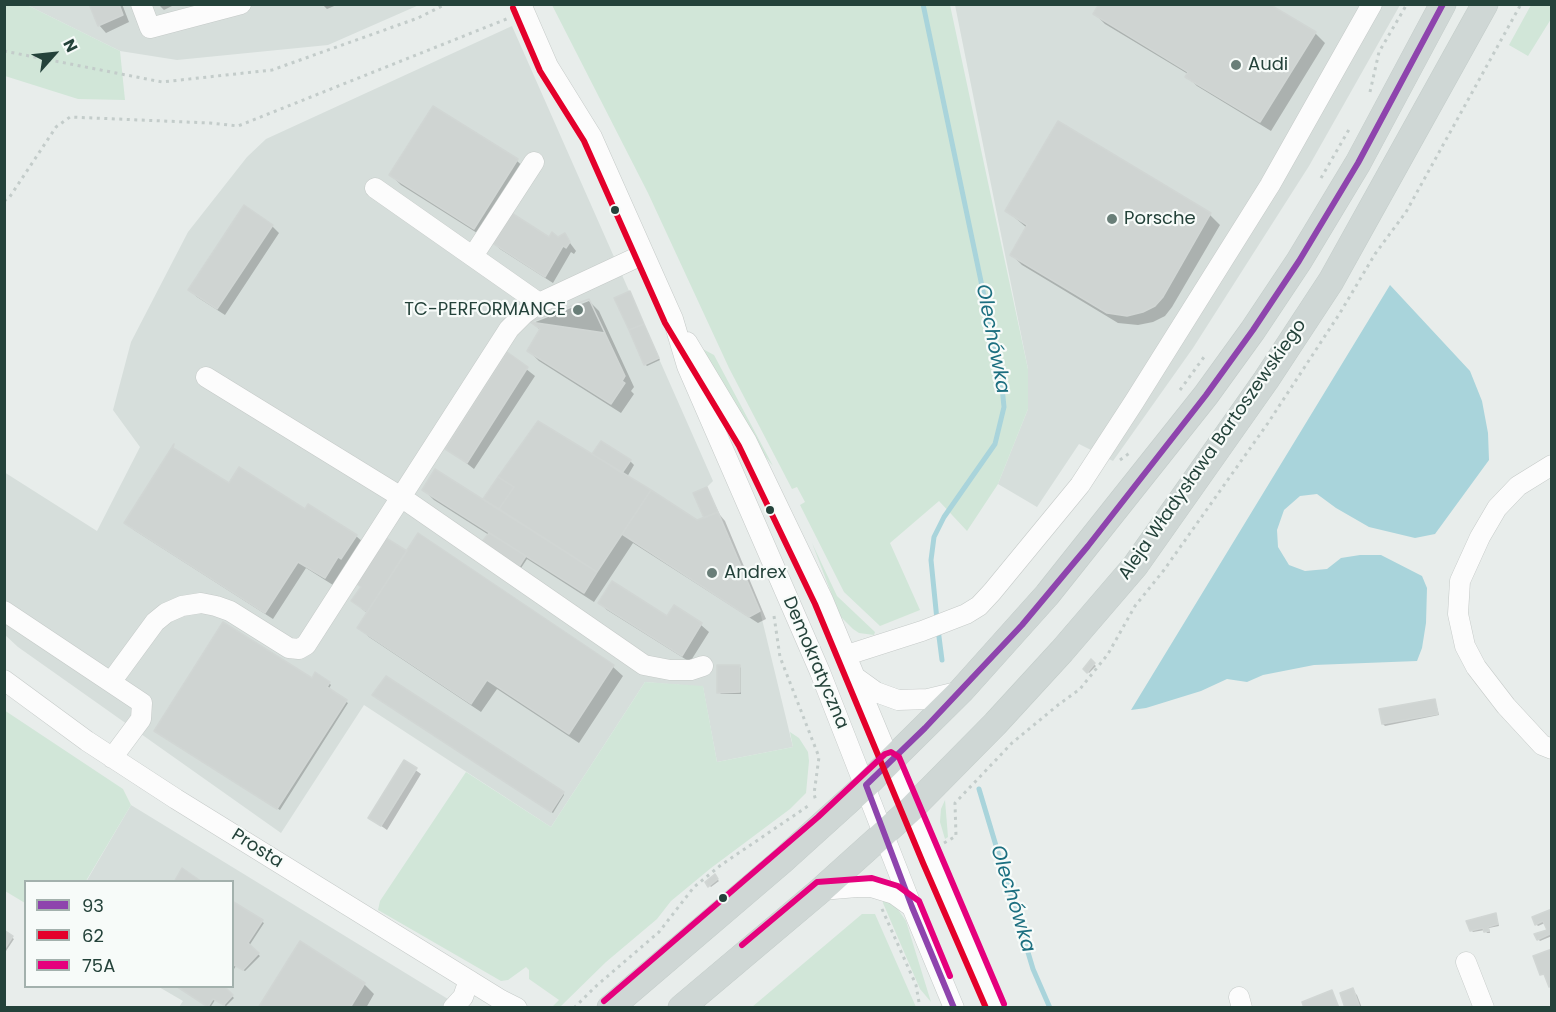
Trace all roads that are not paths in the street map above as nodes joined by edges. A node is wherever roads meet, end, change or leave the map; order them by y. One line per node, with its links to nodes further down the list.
1 (141, 4): 7 (street)
2 (241, 4): 7 (street)
3 (1372, 4): 18 (street)
4 (1443, 4): 23 (main road, Aleja Władysława Bartoszewskiego)
5 (1485, 4): 28 (main road, Aleja Władysława Bartoszewskiego)
6 (523, 8): 10 (street, Demokratyczna)
7 (206, 9)
8 (534, 162): 11 (street)
9 (375, 188): 11 (street)
10 (644, 254): 12 (street); 13 (street, Demokratyczna)
11 (473, 256): 12 (street)
12 (539, 303): 16 (street)
13 (673, 319): 18 (street, Demokratyczna); 27 (street, Demokratyczna)
14 (206, 377): 16 (street)
15 (1551, 465): 24 (street)
16 (401, 497): 19 (street); 22 (street)
17 (4, 611): 22 (street)
18 (847, 656): 20 (street, Demokratyczna)
19 (703, 666)
20 (858, 679): 23 (street); 26 (street, Demokratyczna)
21 (4, 680): 25 (street, Prosta)
22 (111, 682): 25 (street)
23 (961, 691): 26 (main road, Aleja Władysława Bartoszewskiego)
24 (1551, 749)
25 (112, 758): 33 (street, Prosta)
26 (891, 761): 27 (main road, Aleja Władysława Bartoszewskiego); 28 (street, Demokratyczna)
27 (866, 785): 29 (street, Demokratyczna); 36 (main road, Aleja Władysława Bartoszewskiego)
28 (911, 809): 29 (main road, Aleja Władysława Bartoszewskiego); 39 (street, Demokratyczna)
29 (884, 834): 30 (main road, Aleja Władysława Bartoszewskiego); 31 (street, Demokratyczna)
30 (821, 890): 31 (street); 37 (main road, Aleja Władysława Bartoszewskiego)
31 (912, 907): 38 (street, Demokratyczna)
32 (1466, 962): 40 (street)
33 (470, 980): 34 (street); 35 (street, Prosta)
34 (453, 1008)
35 (517, 1008)
36 (610, 1008)
37 (681, 1008)
38 (954, 1008)
39 (996, 1008)
40 (1484, 1008)

